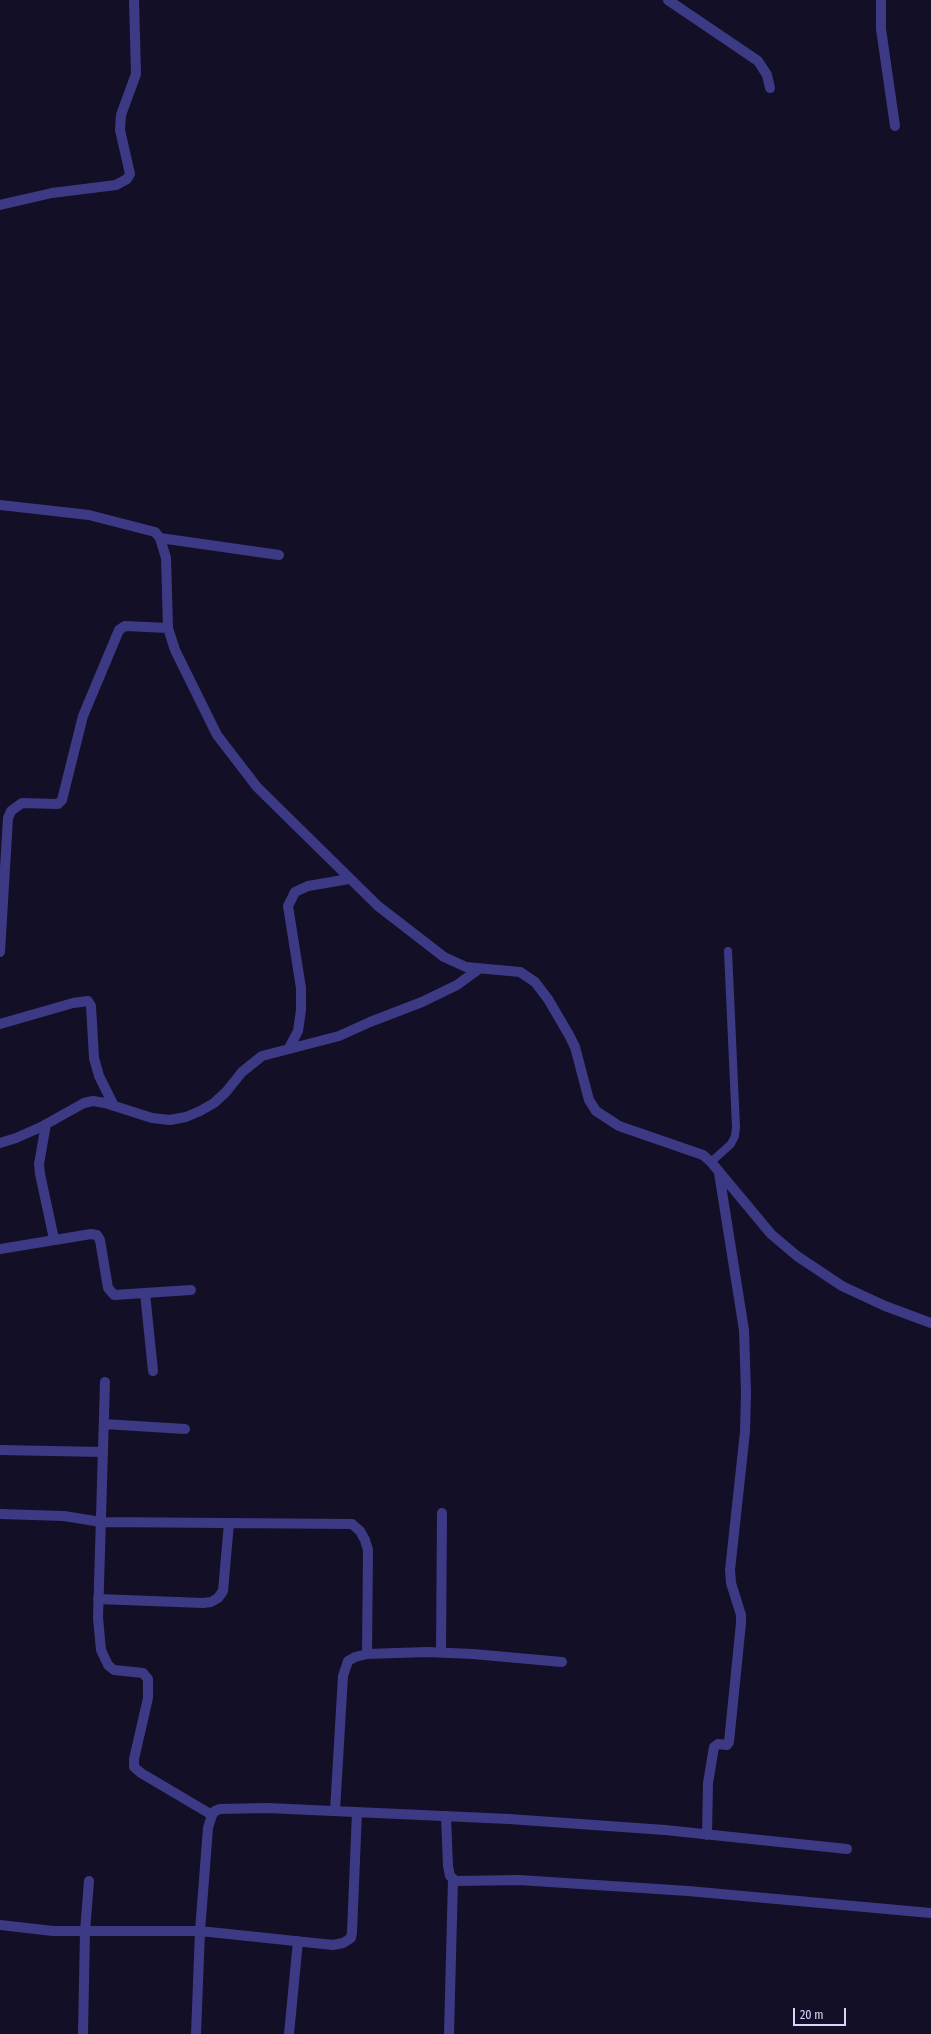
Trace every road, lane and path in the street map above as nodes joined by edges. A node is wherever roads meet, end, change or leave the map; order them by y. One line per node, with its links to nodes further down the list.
1 (134, 0): 6 (street)
2 (668, 0): 4 (street)
3 (881, 0): 5 (street)
4 (770, 88)
5 (895, 126)
6 (0, 205)
7 (0, 504): 8 (street)
8 (160, 538): 9 (street); 10 (street)
9 (279, 555)
10 (168, 628): 11 (street); 13 (street)
11 (349, 879): 14 (street); 16 (street)
12 (728, 951): 20 (lane)
13 (0, 952)
14 (479, 969): 16 (street); 20 (street)
15 (0, 1024): 17 (street)
16 (289, 1048): 17 (street)
17 (114, 1106): 18 (street)
18 (46, 1124): 19 (street); 22 (street)
19 (0, 1143)
20 (711, 1162): 21 (street)
21 (719, 1173): 26 (street); 45 (street)
22 (54, 1239): 23 (street); 25 (street)
23 (0, 1249)
24 (191, 1290): 25 (street)
25 (145, 1293): 27 (street)
26 (931, 1323)
27 (153, 1372)
28 (105, 1382): 29 (street)
29 (104, 1424): 30 (street); 32 (street)
30 (185, 1429)
31 (0, 1450): 32 (street)
32 (103, 1452): 35 (street)
33 (442, 1513): 38 (street)
34 (0, 1514): 35 (street)
35 (101, 1522): 36 (street); 37 (street)
36 (229, 1523): 37 (street); 39 (street)
37 (98, 1599): 43 (street)
38 (441, 1652): 39 (street); 40 (street)
39 (367, 1654): 41 (street)
40 (562, 1662)
41 (335, 1811): 42 (street); 43 (street)
42 (357, 1812): 44 (street); 53 (street)
43 (212, 1815): 52 (street)
44 (446, 1816): 45 (street); 47 (street)
45 (707, 1835): 46 (street)
46 (846, 1849)
47 (453, 1879): 49 (street); 57 (street)
48 (89, 1881): 51 (street)
49 (931, 1913)
50 (0, 1926): 51 (street)
51 (85, 1931): 52 (street); 54 (street)
52 (200, 1932): 53 (street); 55 (street)
53 (298, 1941): 56 (street)
54 (83, 2034)
55 (196, 2034)
56 (289, 2034)
57 (449, 2034)

